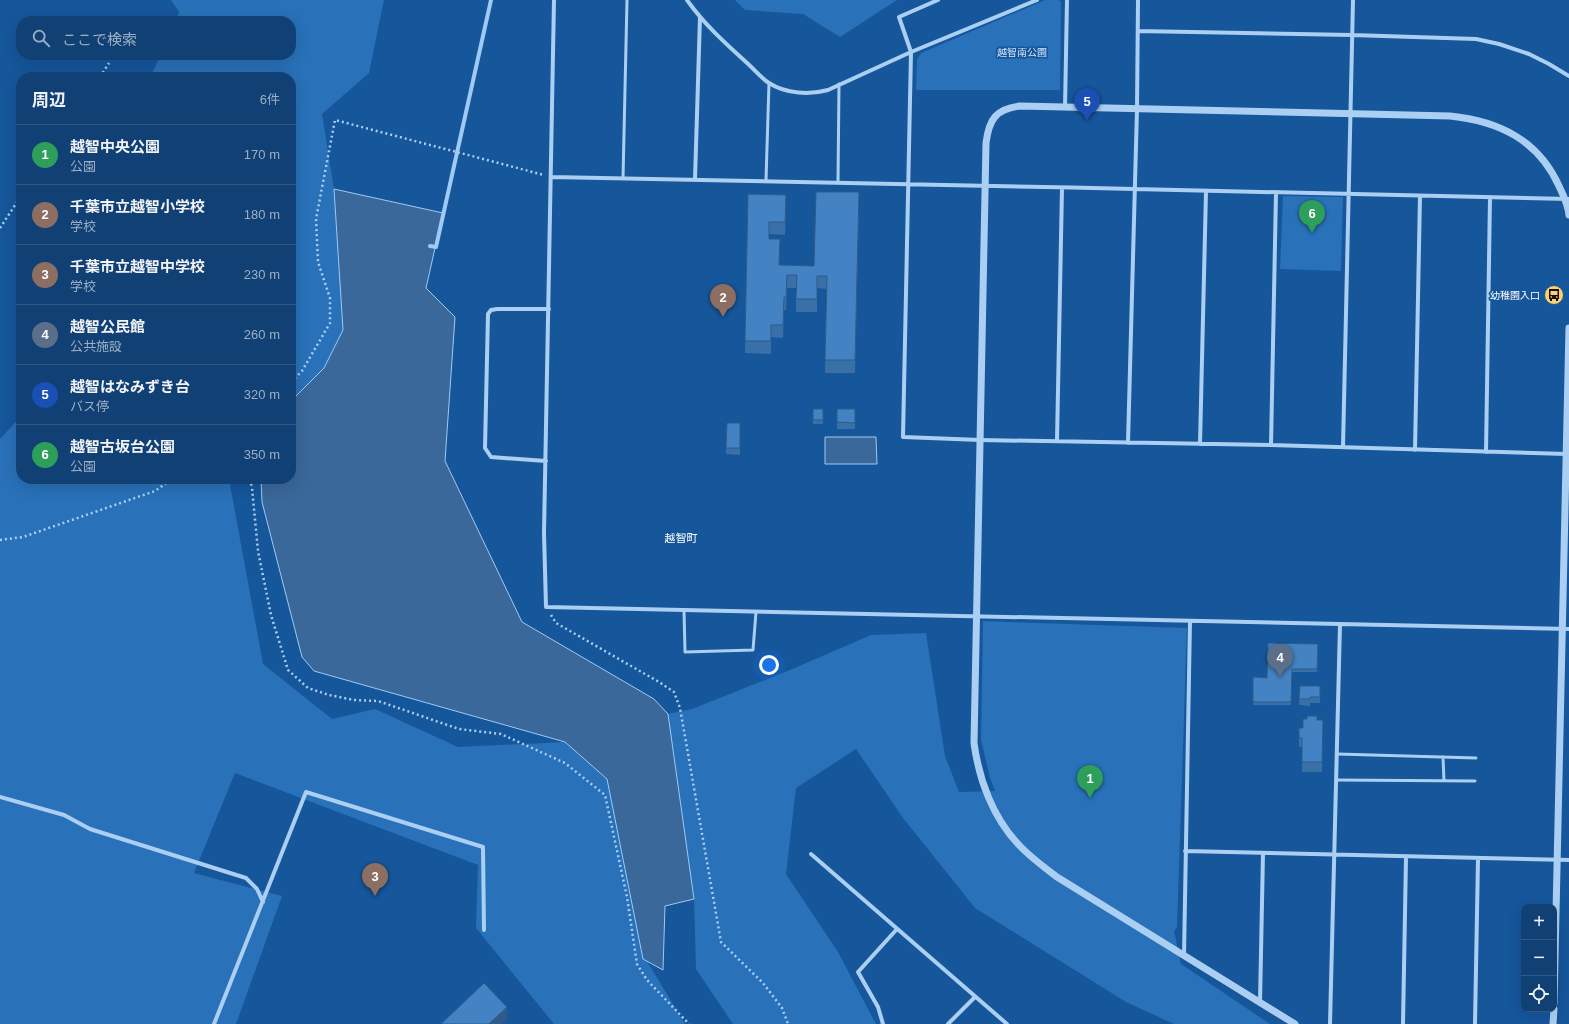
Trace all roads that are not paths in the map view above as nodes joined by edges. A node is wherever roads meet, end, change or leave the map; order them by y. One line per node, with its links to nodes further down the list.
1 (554, 0): 19 (street)
2 (627, 0): 20 (lane)
3 (687, 0): 9 (street)
4 (938, 0): 12 (street)
5 (1037, 0): 12 (street)
6 (1067, 0): 16 (street)
7 (1138, 0): 10 (street)
8 (1353, 0): 11 (street)
9 (700, 17): 14 (street); 21 (street)
10 (1138, 31): 11 (street); 17 (street)
11 (1352, 35): 13 (street); 18 (street)
12 (911, 52): 15 (street); 24 (street)
13 (1569, 76)
14 (769, 83): 15 (street); 22 (lane)
15 (840, 84): 23 (lane)
16 (1065, 108): 17 (street); 25 (street)
17 (1137, 109): 18 (street); 27 (street)
18 (1350, 114): 30 (street); 33 (street)
19 (551, 177): 20 (street); 35 (street)
20 (623, 178): 21 (street)
21 (695, 179): 22 (street)
22 (766, 180): 23 (street)
23 (838, 182): 24 (street)
24 (909, 185): 25 (street); 37 (street)
25 (986, 186): 26 (street); 37 (street)
26 (1062, 188): 27 (street); 38 (street)
27 (1134, 190): 28 (street); 39 (street)
28 (1206, 191): 29 (street); 40 (street)
29 (1276, 193): 30 (street); 41 (street)
30 (1348, 194): 31 (street); 42 (street)
31 (1420, 196): 32 (street); 43 (street)
32 (1490, 198): 33 (street); 44 (street)
33 (1567, 199): 34 (street)
34 (1569, 215)
35 (549, 309): 46 (street); 46 (street)
36 (1569, 328): 45 (street)
37 (980, 440): 38 (street); 49 (street)
38 (1057, 441): 39 (street)
39 (1128, 443): 40 (street)
40 (1200, 444): 41 (street)
41 (1271, 445): 42 (street)
42 (1343, 448): 43 (street)
43 (1415, 450): 44 (street)
44 (1486, 452): 45 (street)
45 (1568, 454): 52 (street)
46 (546, 461): 47 (street)
47 (684, 610): 48 (street); 48 (lane)
48 (756, 612): 49 (street)
49 (977, 616): 50 (street); 71 (street)
50 (1190, 621): 51 (street); 60 (street)
51 (1340, 624): 52 (street); 53 (street)
52 (1566, 629): 66 (street)
53 (1337, 754): 54 (lane); 56 (street)
54 (1443, 757): 55 (lane); 57 (lane)
55 (1476, 758)
56 (1336, 780): 57 (lane); 63 (street)
57 (1444, 781): 58 (lane)
58 (1475, 781)
59 (0, 797): 68 (street)
60 (1185, 850): 61 (street); 71 (street)
61 (1263, 853): 63 (street); 74 (street)
62 (811, 854): 69 (street)
63 (1334, 855): 64 (street); 81 (street)
64 (1406, 857): 65 (street); 82 (street)
65 (1478, 859): 66 (street); 83 (street)
66 (1558, 860): 67 (street); 72 (street)
67 (1569, 860)
68 (263, 902): 70 (street); 76 (street)
69 (897, 929): 73 (street); 77 (street)
70 (484, 930)
71 (1184, 955): 74 (street)
72 (1555, 976)
73 (975, 996): 78 (street); 79 (street)
74 (1260, 1003): 80 (street)
75 (1554, 1012): 84 (street)
76 (214, 1024)
77 (883, 1024)
78 (948, 1024)
79 (1007, 1024)
80 (1294, 1024)
81 (1330, 1024)
82 (1403, 1024)
83 (1475, 1024)
84 (1554, 1024)

